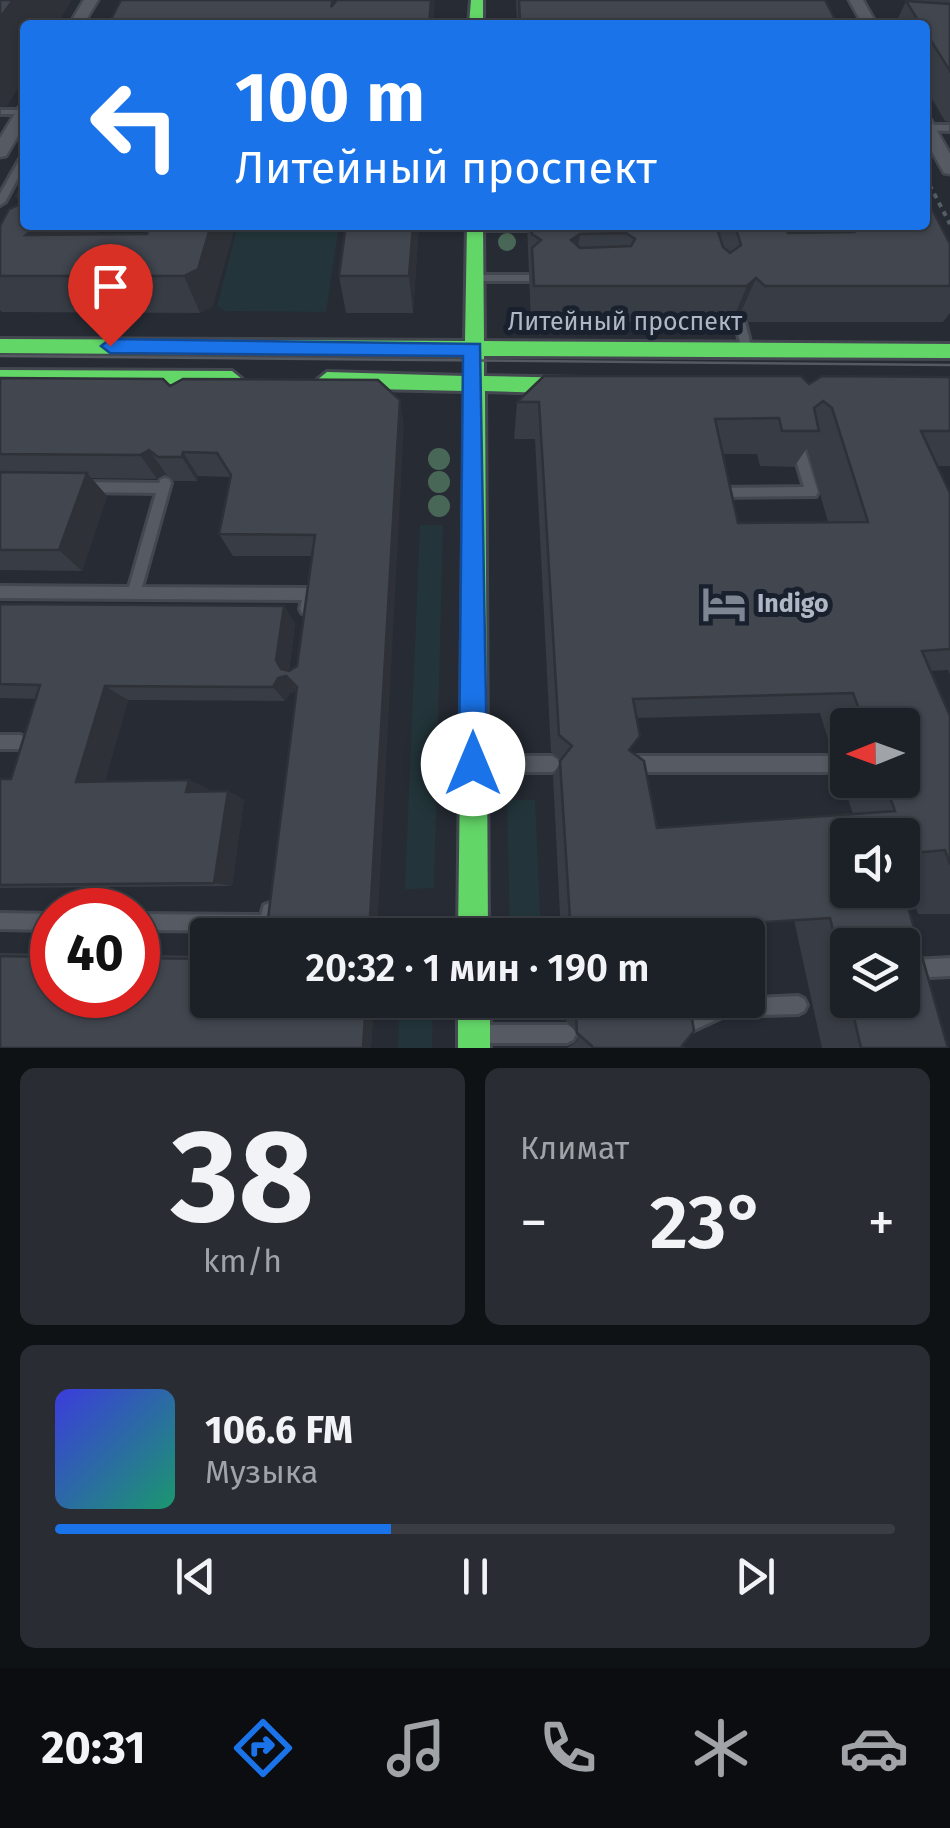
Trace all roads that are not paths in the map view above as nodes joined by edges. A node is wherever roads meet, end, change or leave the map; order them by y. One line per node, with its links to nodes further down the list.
1 (20, 111): 2 (lane)
2 (4, 112)
3 (18, 132): 5 (street)
4 (930, 133): 7 (street)
5 (0, 152)
6 (20, 166): 8 (lane)
7 (950, 169)
8 (0, 202)
9 (475, 230): 10 (main road)
10 (474, 278): 11 (lane); 14 (main road)
11 (529, 278)
12 (740, 322): 15 (lane)
13 (0, 346): 14 (main road, Литейный проспект)
14 (473, 349): 15 (main road, Литейный проспект); 20 (main road)
15 (747, 350): 16 (main road, Литейный проспект)
16 (950, 350)
17 (0, 377): 18 (main road)
18 (247, 379)
19 (303, 380): 20 (main road)
20 (474, 383): 21 (main road); 30 (main road)
21 (607, 386)
22 (798, 447): 24 (lane)
23 (73, 487): 26 (lane)
24 (716, 493)
25 (0, 592): 26 (lane)
26 (134, 593): 27 (lane)
27 (305, 626)
28 (0, 742): 29 (lane)
29 (20, 742)
30 (473, 764): 31 (lane); 35 (main road)
31 (552, 764)
32 (626, 764): 33 (lane)
33 (830, 764)
34 (273, 886): 38 (lane)
35 (474, 918)
36 (0, 921): 37 (lane)
37 (30, 922)
38 (160, 922)
39 (950, 967): 40 (lane)
40 (920, 969)
41 (798, 1005): 42 (lane)
42 (672, 1032)
43 (566, 1034): 44 (lane)
44 (474, 1041)

